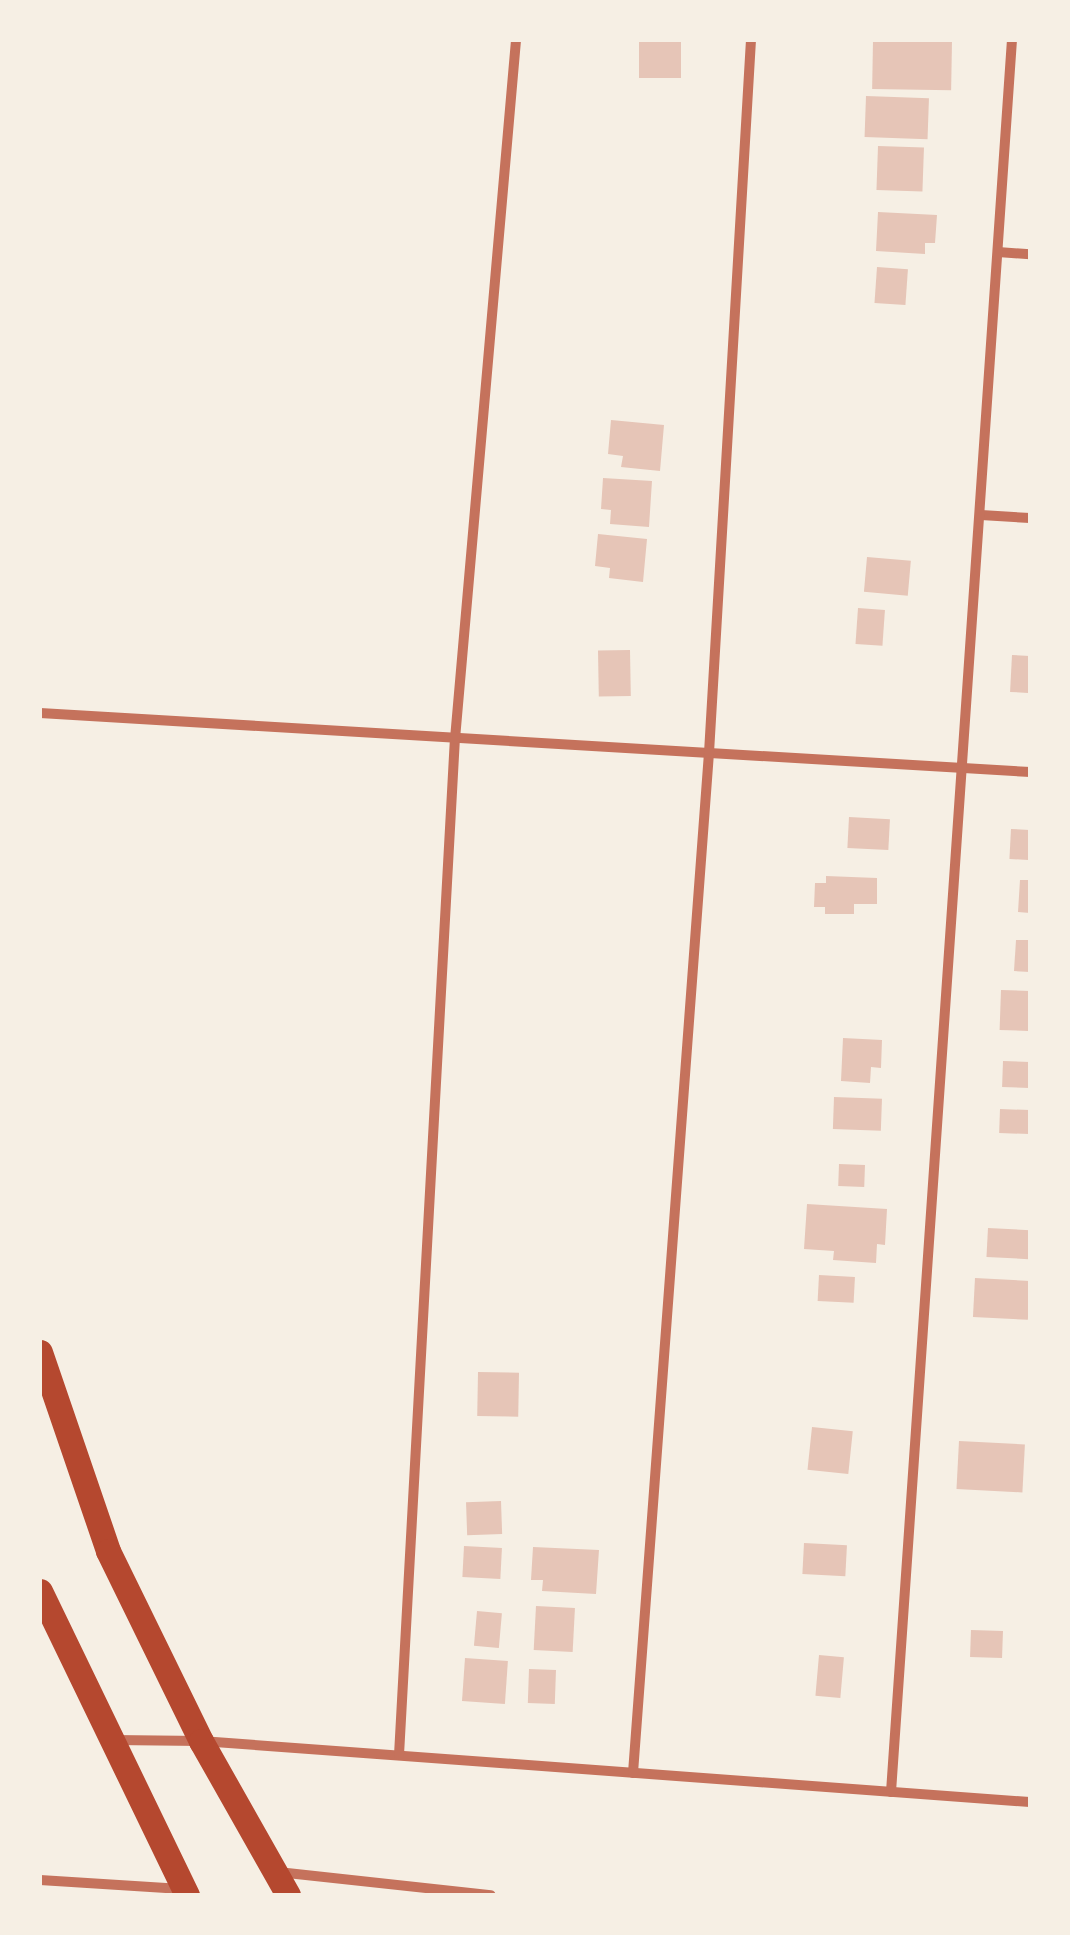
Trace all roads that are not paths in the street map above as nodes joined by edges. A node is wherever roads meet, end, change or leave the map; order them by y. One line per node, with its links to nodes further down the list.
1 (516, 40): 9 (street)
2 (752, 40): 10 (street)
3 (1012, 40): 4 (street)
4 (998, 252): 5 (street); 6 (street)
5 (1030, 254)
6 (981, 515): 7 (street); 11 (street)
7 (1030, 518)
8 (40, 713): 9 (street)
9 (455, 739): 10 (street); 17 (street)
10 (709, 753): 11 (street); 18 (street)
11 (963, 768): 12 (street); 19 (street)
12 (1030, 772)
13 (40, 1352): 16 (main road)
14 (40, 1591): 15 (main road)
15 (113, 1740): 16 (street); 23 (main road)
16 (201, 1740): 17 (street); 22 (main road)
17 (400, 1755): 18 (street)
18 (633, 1773): 19 (street)
19 (891, 1792): 20 (street)
20 (1030, 1802)
21 (40, 1880): 23 (street)
22 (283, 1884): 24 (street)
23 (185, 1892)
24 (491, 1895)

